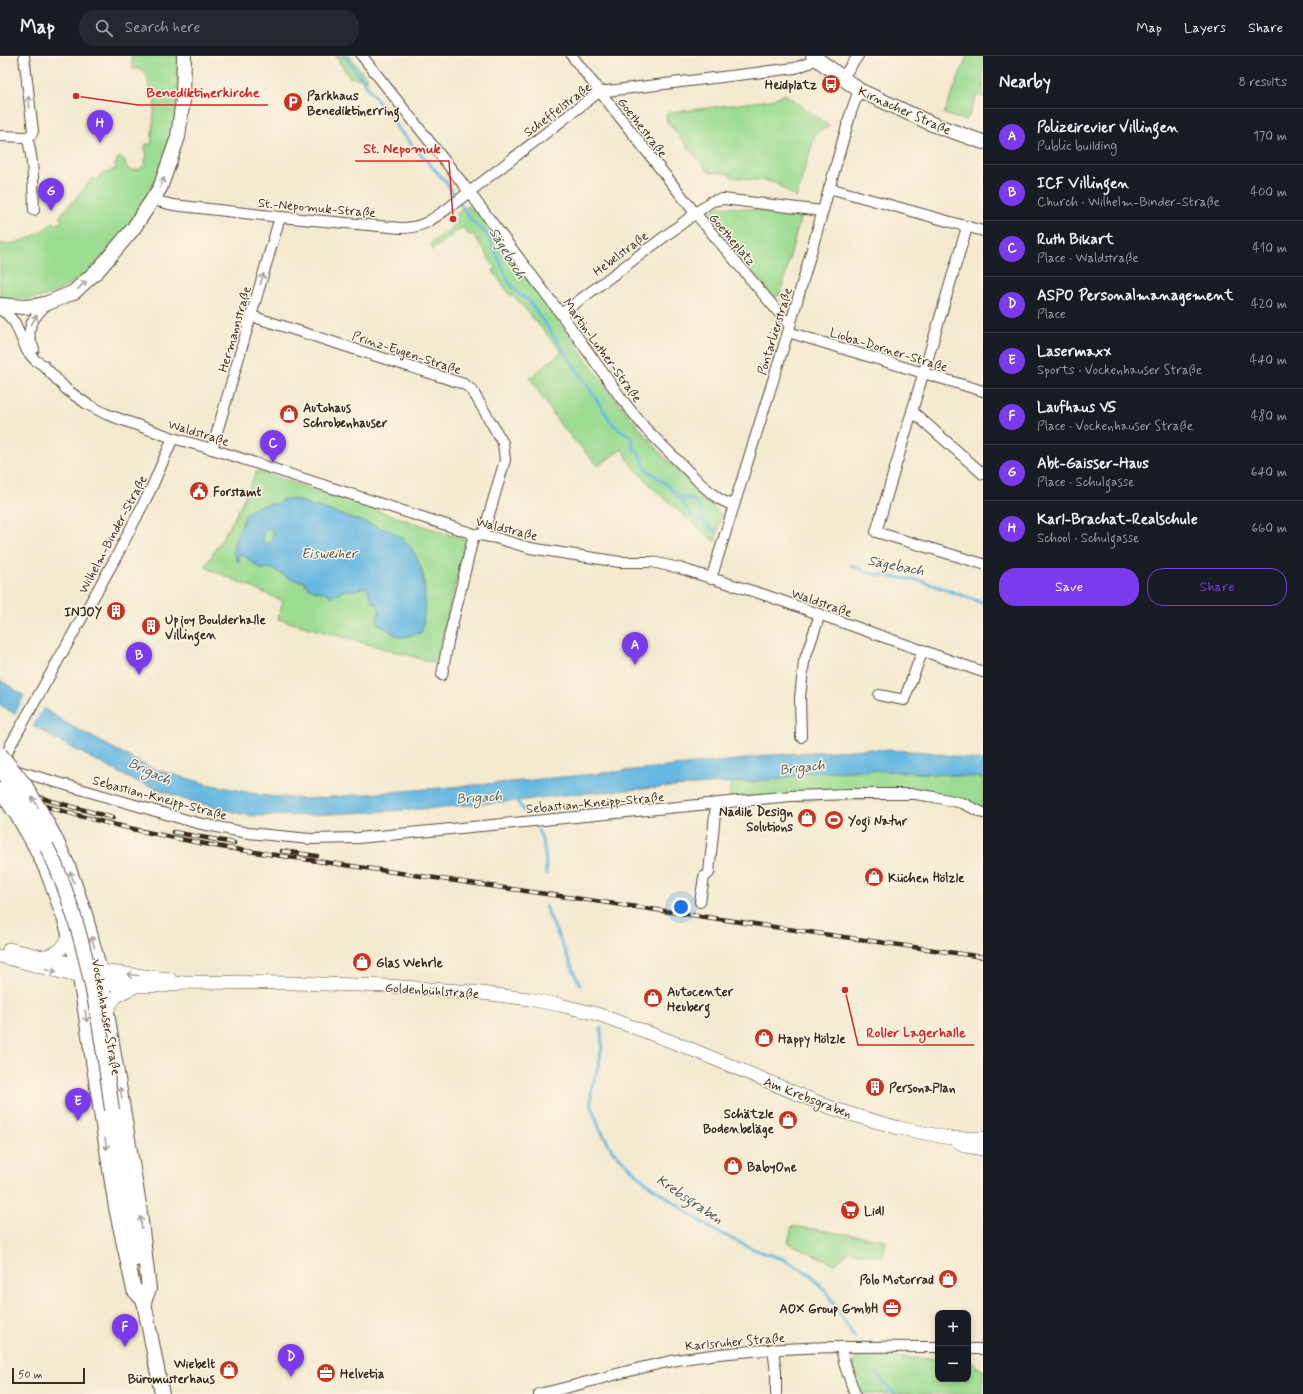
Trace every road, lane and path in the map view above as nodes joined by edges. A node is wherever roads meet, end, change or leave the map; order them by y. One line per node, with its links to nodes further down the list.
1 (24, 56): 11 (street, one-way to 1)
2 (184, 56): 15 (main road, one-way to 2)
3 (362, 56): 14 (street, Martin-Luther-Straße)
4 (572, 56): 9 (street, Goethestraße)
5 (858, 56): 7 (street)
6 (821, 59): 7 (main road, Kirnacher Straße); 9 (street, Scheffelstraße)
7 (842, 78): 8 (main road, Kirnacher Straße)
8 (859, 90): 12 (main road, Kirnacher Straße); 13 (street, Pontarlierstraße)
9 (600, 92): 14 (street, Scheffelstraße); 18 (street, Goethestraße)
10 (0, 136): 11 (street)
11 (27, 137): 16 (street)
12 (983, 142)
13 (829, 188): 17 (street, Pontarlierstraße); 20 (street)
14 (465, 195): 19 (street, St.-Nepomuk-Straße); 25 (street, Martin-Luther-Straße)
15 (153, 200): 19 (street, St.-Nepomuk-Straße); 22 (main road, one-way to 15)
16 (34, 210)
17 (822, 211): 18 (street, Goetheplatz); 27 (street, Pontarlierstraße)
18 (695, 213): 25 (street, Hebelstraße); 27 (street, Goetheplatz)
19 (280, 217): 26 (street, Hermannstraße, one-way to 19)
20 (967, 227): 21 (street); 29 (street)
21 (983, 231)
22 (48, 304): 23 (main road); 28 (street, Waldstraße, one-way to 22)
23 (0, 305)
24 (0, 310): 28 (street, Waldstraße)
25 (561, 314): 35 (street, Martin-Luther-Straße)
26 (251, 316): 33 (street, Hermannstraße); 36 (street, Prinz-Eugen-Straße)
27 (789, 329): 29 (street, Lioba-Dorner-Straße); 35 (street, Pontarlierstraße)
28 (43, 365): 32 (street, Waldstraße)
29 (923, 374): 30 (street, Lioba-Dorner-Straße); 31 (street)
30 (983, 392)
31 (912, 411): 34 (street); 37 (street)
32 (173, 438): 33 (street, Waldstraße); 45 (street, Wilhelm-Binder-Straße)
33 (212, 449): 36 (street, Waldstraße)
34 (983, 474)
35 (734, 506): 38 (street, Pontarlierstraße)
36 (478, 535): 38 (street, Waldstraße); 42 (street, Prinz-Eugen-Straße)
37 (983, 564)
38 (711, 579): 39 (street, Waldstraße)
39 (820, 614): 40 (street, Waldstraße); 44 (street)
40 (923, 650): 41 (street, Waldstraße); 43 (street)
41 (983, 672)
42 (442, 675)
43 (880, 695)
44 (801, 737)
45 (1, 764): 47 (street, Sebastian-Kneipp-Straße); 55 (main road, Vockenhauser Straße, one-way to 45, bridge); 63 (main road, Vockenhauser Straße, bridge)
46 (0, 790): 50 (main road, Vockenhauser Straße, bridge)
47 (716, 804): 48 (street, Sebastian-Kneipp-Straße); 49 (street)
48 (983, 813)
49 (700, 902)
50 (69, 937): 53 (street); 54 (main road, Vockenhauser Straße)
51 (0, 947): 53 (street)
52 (0, 956): 54 (street, one-way to 54)
53 (41, 957): 54 (street)
54 (79, 971): 63 (main road, Vockenhauser Straße, one-way to 63)
55 (101, 977): 56 (street, Goldenbühlstraße, one-way to 55); 57 (street, Goldenbühlstraße); 58 (main road, Vockenhauser Straße)
56 (185, 982): 57 (street, Goldenbühlstraße); 59 (street, Goldenbühlstraße)
57 (138, 986): 58 (street)
58 (107, 1012): 63 (main road, Vockenhauser Straße, one-way to 58)
59 (672, 1042): 60 (street, Am Krebsgraben)
60 (950, 1138): 61 (street, Am Krebsgraben); 62 (street, Am Krebsgraben)
61 (983, 1138)
62 (983, 1149)
63 (144, 1301): 69 (main road, Vockenhauser Straße)
64 (935, 1347): 65 (street, Karlsruher Straße)
65 (841, 1348): 66 (street, Karlsruher Straße); 72 (street)
66 (773, 1349): 70 (street, Karlsruher Straße); 71 (street)
67 (971, 1349): 68 (street)
68 (983, 1349)
69 (162, 1394)
70 (538, 1394)
71 (776, 1394)
72 (855, 1394)

